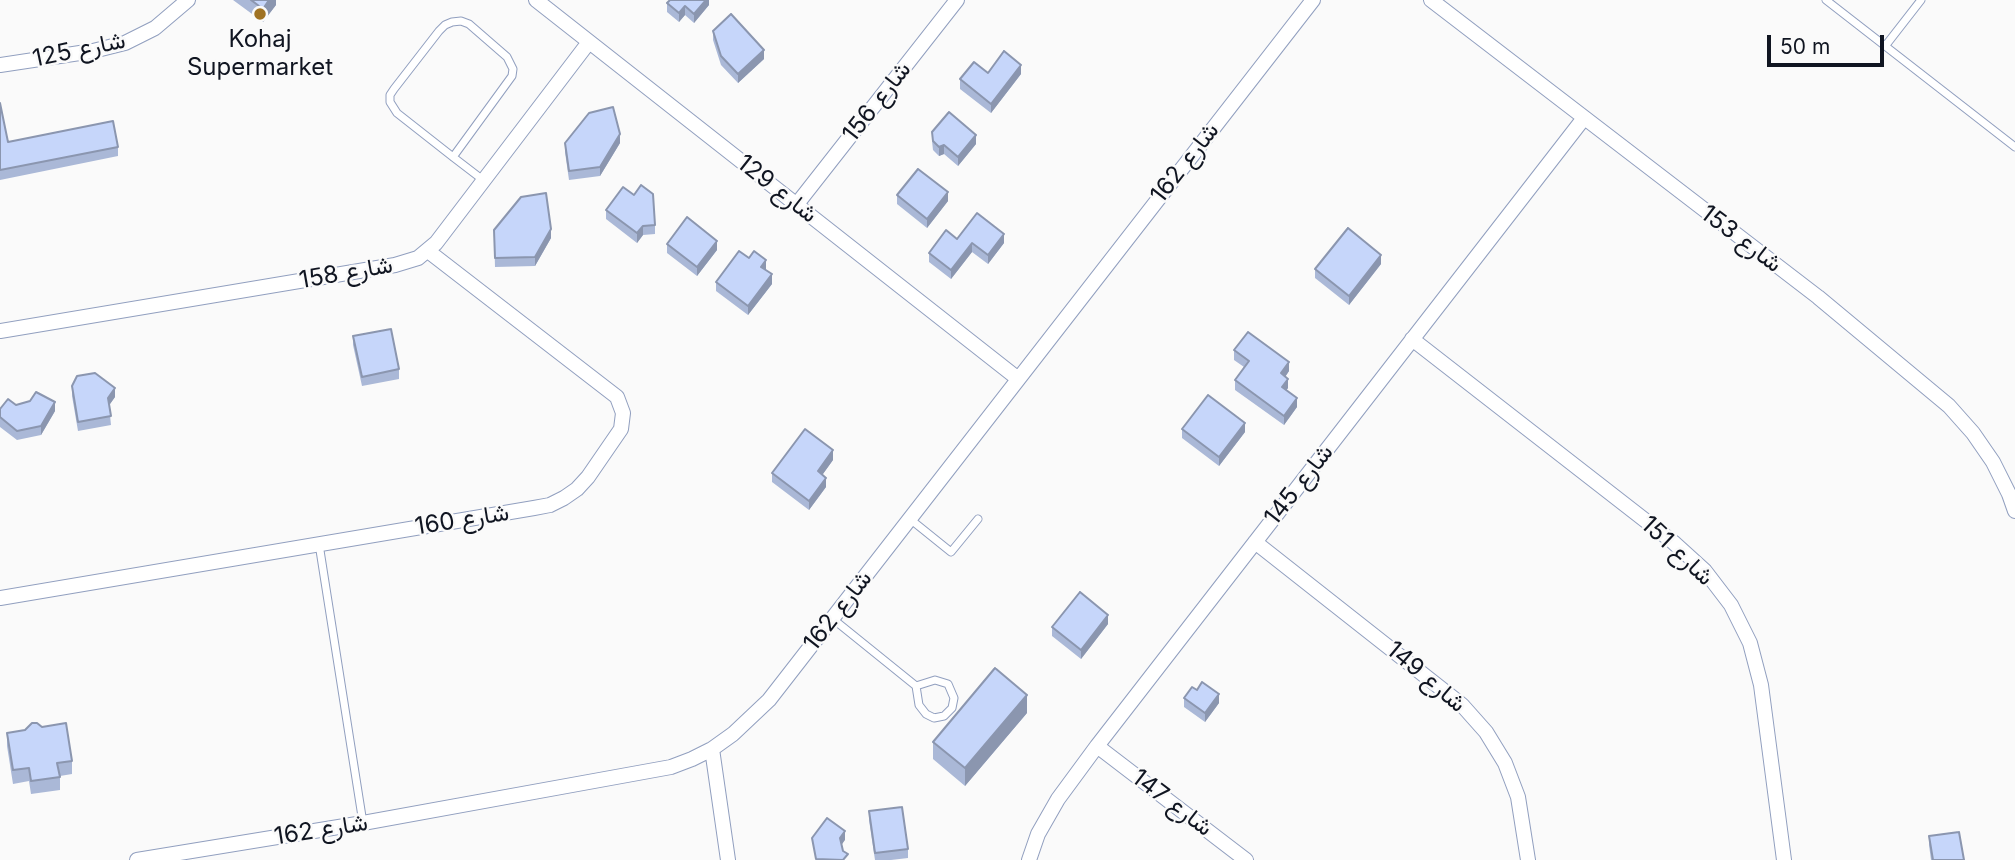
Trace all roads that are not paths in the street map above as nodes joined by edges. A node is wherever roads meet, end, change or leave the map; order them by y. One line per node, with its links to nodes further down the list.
1 (187, 0): 10 (street, شارع 125)
2 (536, 0): 8 (street, شارع 129)
3 (957, 0): 15 (street, شارع 156)
4 (1313, 0): 19 (street, شارع 162)
5 (1431, 0): 11 (street, شارع 153)
6 (1826, 0): 9 (lane)
7 (1921, 0): 9 (lane)
8 (589, 42): 14 (street, شارع 158); 15 (street, شارع 129)
9 (1886, 45): 12 (lane)
10 (0, 65)
11 (1584, 118): 18 (street, شارع 145); 20 (street, شارع 153)
12 (2015, 147)
13 (453, 157): 13 (lane); 14 (lane)
14 (483, 180): 16 (street, شارع 158)
15 (797, 204): 19 (street, شارع 129)
16 (428, 251): 17 (street, شارع 158); 25 (street, شارع 160)
17 (0, 331)
18 (1412, 339): 24 (street, شارع 145); 37 (street, شارع 151)
19 (1017, 378): 22 (street, شارع 162)
20 (2009, 482): 21 (street, شارع 153)
21 (2015, 510)
22 (910, 518): 23 (lane); 27 (street, شارع 162)
23 (978, 519)
24 (1255, 542): 29 (street, شارع 145); 36 (street, شارع 149)
25 (319, 544): 26 (street, شارع 160); 31 (lane)
26 (0, 598)
27 (832, 619): 28 (lane); 30 (street, شارع 162)
28 (916, 686): 28 (lane)
29 (1097, 746): 34 (street, شارع 145); 35 (street, شارع 147)
30 (712, 749): 31 (street, شارع 162); 33 (street)
31 (363, 823): 32 (street, شارع 162)
32 (137, 860)
33 (728, 860)
34 (1029, 860)
35 (1247, 860)
36 (1528, 860)
37 (1784, 860)

